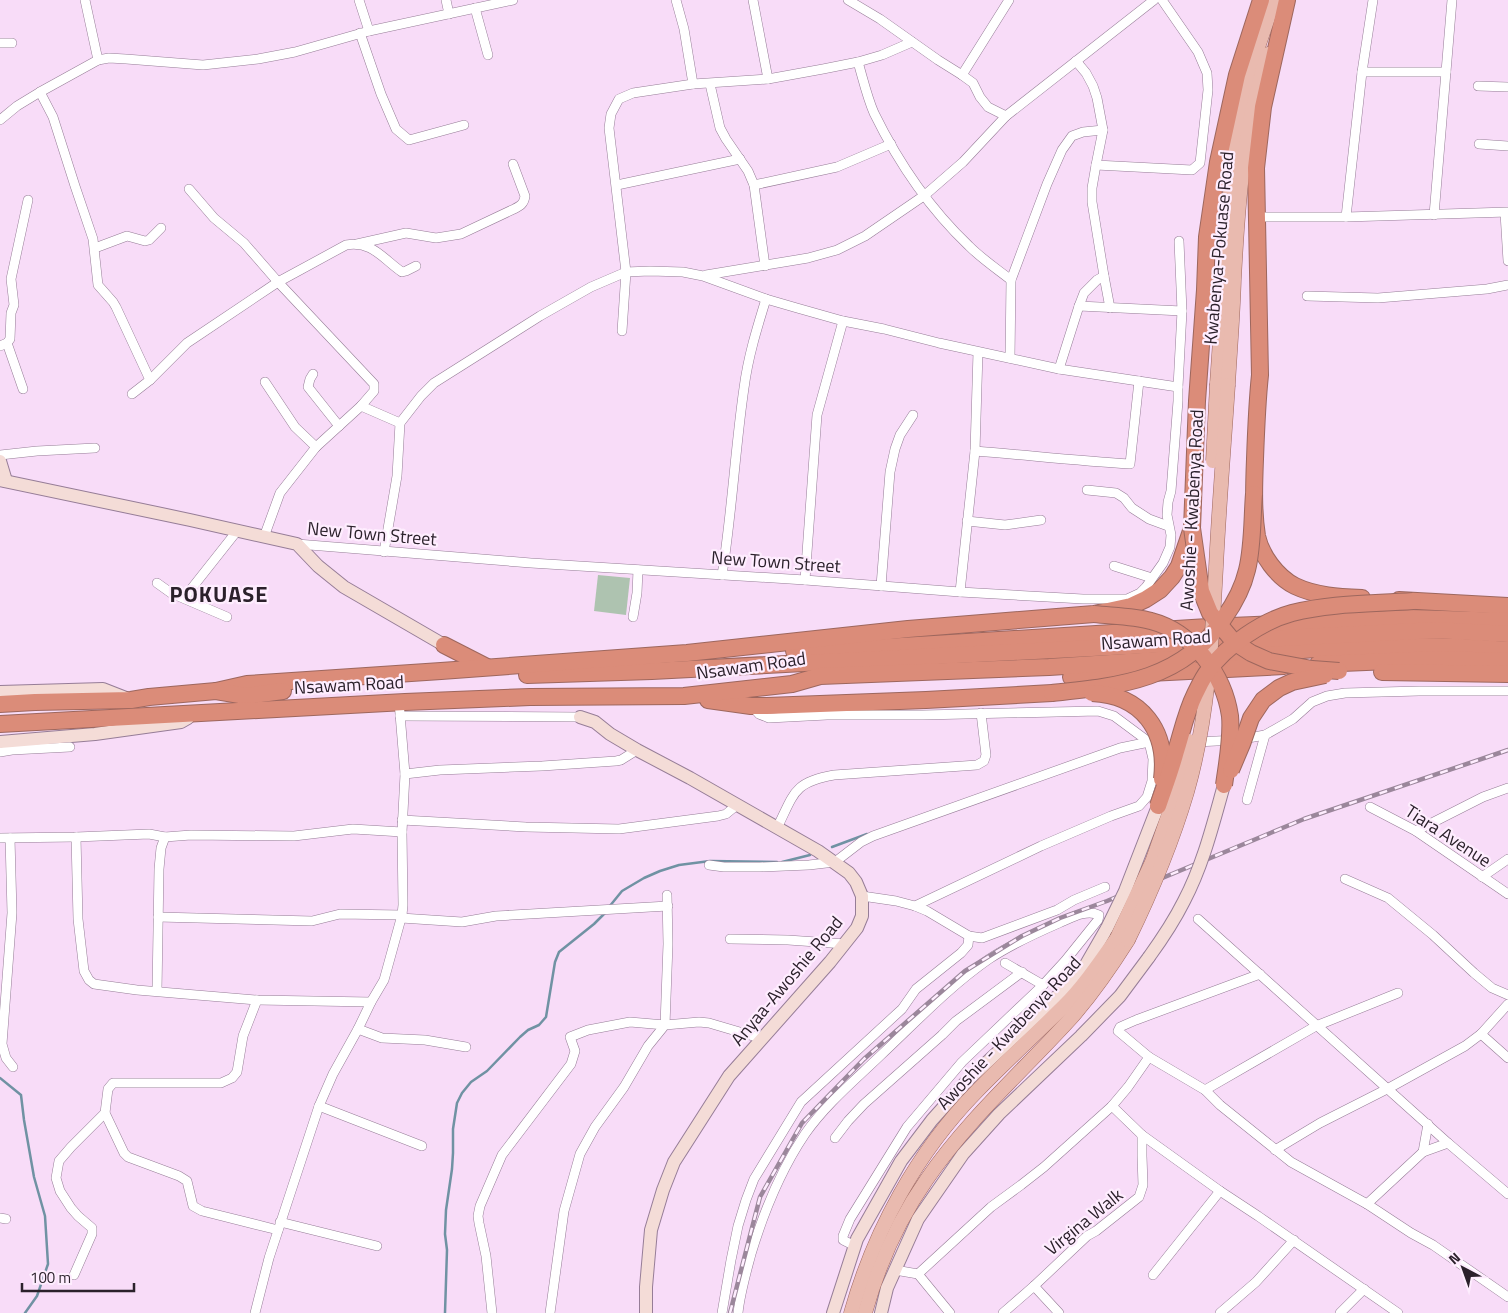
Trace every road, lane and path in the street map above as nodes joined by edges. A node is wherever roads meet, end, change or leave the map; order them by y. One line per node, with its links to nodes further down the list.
1 (85, 0): 24 (street)
2 (359, 0): 18 (street)
3 (446, 0): 17 (street)
4 (513, 0): 16 (street)
5 (676, 0): 31 (street)
6 (753, 0): 30 (street)
7 (848, 0): 20 (street)
8 (1009, 0): 29 (street)
9 (1154, 0): 25 (street)
10 (1162, 0): 45 (street)
11 (1261, 0): 102 (highway)
12 (1274, 0): 83 (main road, Kwabenya-Pokuase Road)
13 (1287, 0): 53 (highway); 83 (main road, Kwabenya-Pokuase Road)
14 (1373, 0): 27 (street)
15 (1452, 0): 28 (street)
16 (475, 8): 17 (street); 23 (street)
17 (449, 14): 18 (street)
18 (369, 31): 19 (street)
19 (360, 33): 24 (street); 38 (street)
20 (912, 42): 26 (street); 29 (street)
21 (0, 43): 22 (street)
22 (12, 43)
23 (488, 55)
24 (98, 60): 35 (street)
25 (1076, 61): 36 (street); 39 (street)
26 (858, 62): 30 (street); 40 (street)
27 (1362, 72): 28 (street); 54 (street)
28 (1446, 72): 52 (street)
29 (962, 75): 36 (street)
30 (768, 79): 32 (street)
31 (693, 84): 32 (street); 46 (street)
32 (710, 84): 43 (street)
33 (1478, 86): 34 (street)
34 (1508, 87)
35 (40, 92): 37 (street); 58 (street)
36 (1006, 116): 49 (street)
37 (0, 120)
38 (464, 125)
39 (1103, 130): 45 (street); 65 (street)
40 (891, 144): 47 (street); 49 (street)
41 (1479, 144): 42 (street)
42 (1508, 146)
43 (740, 159): 46 (street); 47 (street)
44 (513, 164): 57 (street)
45 (1096, 165): 64 (street)
46 (617, 185): 62 (street)
47 (754, 185): 61 (street)
48 (189, 189): 66 (street)
49 (925, 195): 61 (street); 65 (street)
50 (28, 200): 75 (street)
51 (1507, 212): 52 (street); 59 (street)
52 (1434, 214): 54 (street)
53 (1257, 216): 54 (street); 98 (highway)
54 (1346, 217)
55 (161, 228): 58 (street)
56 (1178, 241): 72 (street, New Town Street)
57 (358, 244): 60 (street); 66 (street)
58 (94, 248): 80 (street)
59 (1508, 261)
60 (416, 266)
61 (765, 266): 63 (street)
62 (626, 272): 63 (street); 74 (street); 89 (street)
63 (703, 276): 69 (street)
64 (1104, 276): 70 (street); 71 (street)
65 (1011, 280): 77 (street)
66 (278, 282): 80 (street); 87 (street)
67 (1508, 285): 68 (street)
68 (1307, 296)
69 (766, 298): 73 (street); 109 (street)
70 (1079, 306): 71 (street); 78 (street)
71 (1110, 308): 72 (street)
72 (1182, 311): 84 (street, New Town Street)
73 (844, 321): 76 (street); 111 (street)
74 (622, 331)
75 (4, 344): 85 (street)
76 (978, 352): 77 (street); 93 (street)
77 (1010, 358): 78 (street)
78 (1059, 369): 81 (street)
79 (313, 374): 90 (street)
80 (150, 380): 86 (street)
81 (1139, 381): 84 (street); 93 (street)
82 (265, 382): 91 (street)
83 (1222, 384): 184 (main road, Awoshie - Kwabenya Road, bridge)
84 (1178, 386): 101 (street, New Town Street)
85 (23, 389)
86 (132, 394)
87 (361, 406): 89 (street); 90 (street)
88 (913, 415): 113 (street)
89 (400, 423): 106 (street)
90 (339, 426): 91 (street)
91 (316, 447): 104 (street)
92 (95, 448): 94 (street)
93 (975, 451): 99 (street)
94 (0, 455)
95 (0, 461): 96 (street)
96 (3, 480): 103 (street)
97 (1086, 490): 101 (street)
98 (1254, 494): 116 (highway, bridge); 135 (highway, bridge)
99 (967, 520): 100 (street); 114 (street)
100 (1041, 520)
101 (1168, 526): 110 (street, New Town Street)
102 (1192, 528): 118 (highway, bridge); 129 (highway, bridge)
103 (237, 531): 104 (street); 115 (street)
104 (264, 537): 105 (street)
105 (297, 544): 106 (street, New Town Street); 123 (street)
106 (384, 552): 108 (street, New Town Street)
107 (1114, 566): 110 (street)
108 (638, 570): 109 (street, New Town Street); 120 (street)
109 (722, 575): 111 (street, New Town Street)
110 (1152, 578): 114 (street, New Town Street)
111 (805, 580): 113 (street, New Town Street)
112 (157, 583): 115 (street)
113 (881, 586): 114 (street, New Town Street)
114 (960, 592)
115 (184, 598): 119 (street)
116 (1413, 601): 117 (highway); 158 (highway, bridge)
117 (1502, 605)
118 (1094, 614): 125 (highway); 154 (highway, bridge)
119 (227, 617)
120 (633, 617)
121 (1508, 621): 125 (highway)
122 (1508, 634): 132 (highway, Nsawam Road)
123 (444, 645): 127 (highway); 128 (highway)
124 (1508, 650): 131 (highway, Nsawam Road)
125 (687, 653): 127 (highway)
126 (1508, 661): 131 (highway)
127 (487, 668): 128 (highway)
128 (441, 671): 132 (highway)
129 (1340, 672): 130 (highway); 154 (highway, bridge)
130 (1508, 674)
131 (792, 684): 136 (highway, Nsawam Road)
132 (216, 691): 137 (highway, Nsawam Road)
133 (1508, 691): 146 (street)
134 (0, 692): 137 (street)
135 (1052, 693): 139 (highway); 158 (highway, bridge)
136 (684, 696): 139 (highway); 140 (highway, Nsawam Road)
137 (131, 700): 138 (highway, Nsawam Road)
138 (0, 704)
139 (751, 706): 141 (street)
140 (399, 709): 142 (highway, Nsawam Road); 143 (street); 153 (street)
141 (981, 713): 149 (street); 161 (street)
142 (193, 714): 144 (highway, Nsawam Road); 147 (street)
143 (580, 717): 151 (street)
144 (73, 721): 145 (highway, Nsawam Road); 147 (street)
145 (0, 724)
146 (1265, 734): 149 (street); 156 (street)
147 (42, 738): 148 (street)
148 (0, 742)
149 (1149, 742): 169 (street); 178 (street)
150 (70, 748): 152 (street)
151 (637, 750): 153 (street); 157 (street)
152 (0, 752)
153 (405, 774): 160 (street)
154 (1224, 785): 226 (street, bridge)
155 (1508, 788): 162 (street)
156 (1247, 800)
157 (738, 805): 160 (street); 161 (street)
158 (1158, 806): 184 (street, bridge)
159 (1370, 807): 162 (street, Tiara Avenue)
160 (402, 820): 163 (street)
161 (777, 828): 169 (street)
162 (1416, 831): 171 (street, Tiara Avenue)
163 (402, 832): 165 (street); 180 (street)
164 (76, 837): 165 (street); 167 (street); 192 (street)
165 (164, 837): 181 (street)
166 (0, 838): 167 (street)
167 (10, 838): 206 (street)
168 (1508, 860): 171 (street)
169 (835, 862): 170 (street); 176 (street)
170 (709, 865)
171 (1482, 877): 174 (street, Tiara Avenue)
172 (1345, 879): 194 (street)
173 (1105, 887): 179 (street)
174 (1508, 894)
175 (667, 895): 177 (street)
176 (862, 896): 178 (street); 187 (street, Anyaa-Awoshie Road)
177 (668, 906): 180 (street); 198 (street)
178 (916, 906): 185 (street)
179 (1057, 910): 183 (street); 185 (street)
180 (401, 916): 181 (street); 196 (street)
181 (158, 917): 192 (street)
182 (1198, 918): 190 (street)
183 (1062, 922): 191 (street); 238 (street)
184 (1117, 935): 225 (street); 240 (main road, Awoshie - Kwabenya Road); 241 (main road, Awoshie - Kwabenya Road)
185 (969, 936): 237 (street)
186 (730, 938): 187 (street)
187 (845, 944): 202 (street, Anyaa-Awoshie Road)
188 (1005, 963): 189 (street)
189 (1022, 972): 191 (street); 214 (street)
190 (1260, 974): 199 (street); 204 (street)
191 (1043, 985): 225 (street)
192 (157, 991): 195 (street)
193 (1398, 993): 199 (street)
194 (1508, 995)
195 (257, 1000): 196 (street); 211 (street)
196 (371, 1002): 200 (street)
197 (1508, 1004): 201 (street)
198 (665, 1025): 202 (street); 234 (street); 235 (street)
199 (1316, 1026): 207 (street); 208 (street)
200 (358, 1029): 203 (street); 209 (street)
201 (1481, 1034): 205 (street); 207 (street)
202 (763, 1039): 236 (street, Anyaa-Awoshie Road)
203 (466, 1047)
204 (1149, 1057): 208 (street); 210 (street)
205 (1508, 1058)
206 (13, 1067)
207 (1389, 1088): 212 (street); 217 (street)
208 (1205, 1090): 217 (street)
209 (319, 1106): 216 (street); 222 (street)
210 (1112, 1106): 213 (street); 227 (street)
211 (105, 1113): 222 (street); 228 (street)
212 (1428, 1124): 215 (street); 218 (street)
213 (1142, 1135): 219 (street); 230 (street, Virgina Walk)
214 (835, 1138)
215 (1448, 1143): 218 (street); 220 (street)
216 (422, 1146)
217 (1274, 1150): 221 (street)
218 (1423, 1152): 221 (street)
219 (1220, 1191): 223 (street); 229 (street)
220 (1508, 1194)
221 (1367, 1204): 232 (street)
222 (279, 1226): 224 (street); 233 (street)
223 (1294, 1240): 231 (street); 246 (street)
224 (377, 1246)
225 (855, 1246): 239 (street)
226 (895, 1270): 227 (street); 242 (street)
227 (918, 1274): 243 (street)
228 (74, 1275)
229 (1153, 1275)
230 (1034, 1286): 244 (street, Virgina Walk); 245 (street)
231 (1364, 1289): 247 (street); 248 (street)
232 (1508, 1297)
233 (255, 1313)
234 (492, 1313)
235 (550, 1313)
236 (646, 1313)
237 (722, 1313)
238 (738, 1313)
239 (833, 1313)
240 (851, 1313)
241 (865, 1313)
242 (881, 1313)
243 (950, 1313)
244 (1003, 1313)
245 (1059, 1313)
246 (1220, 1313)
247 (1340, 1313)
248 (1398, 1313)

